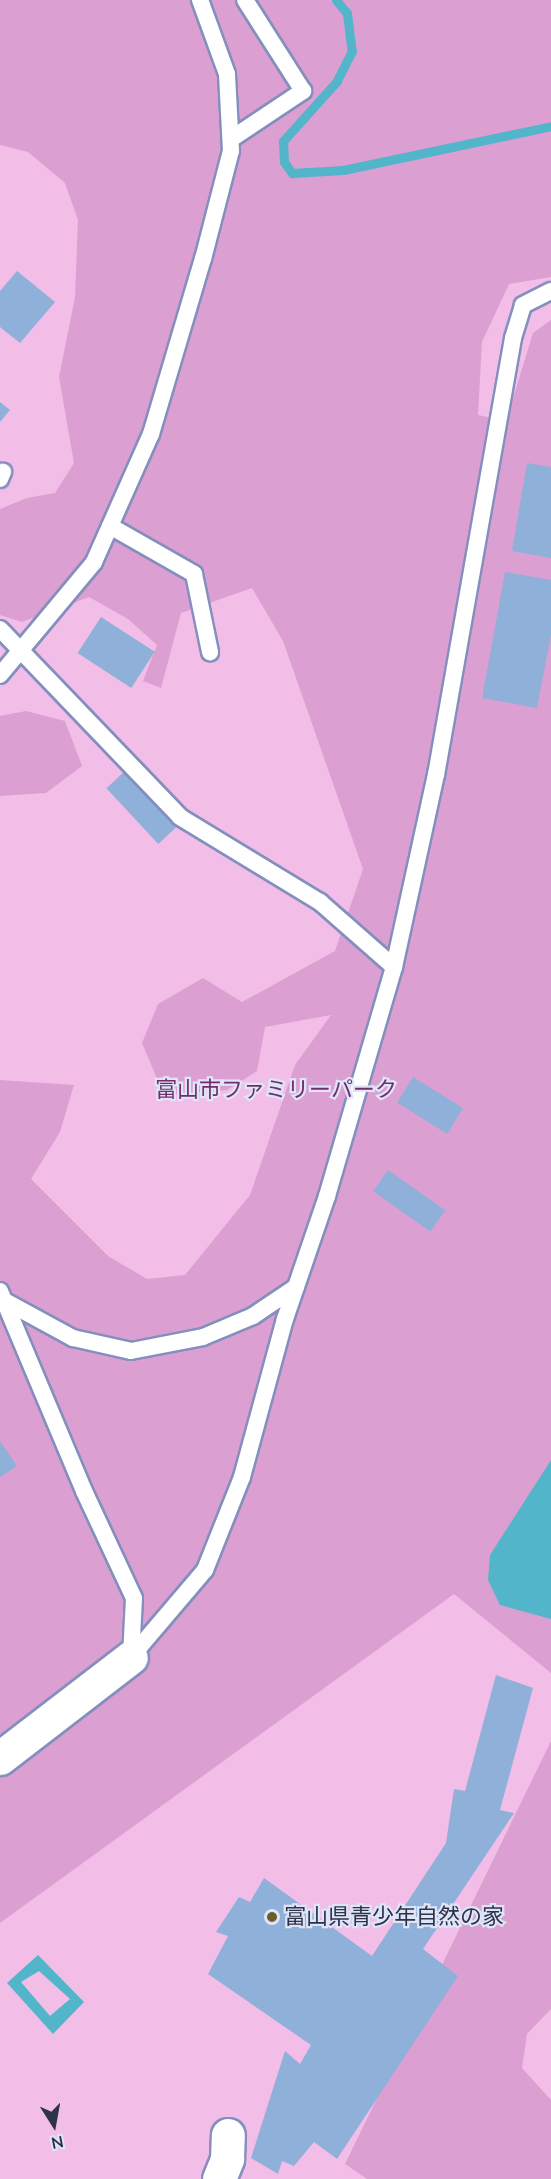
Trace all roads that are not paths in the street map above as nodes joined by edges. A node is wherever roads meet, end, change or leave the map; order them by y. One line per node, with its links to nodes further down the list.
1 (200, 0): 3 (lane)
2 (245, 0): 3 (lane)
3 (231, 139): 5 (lane)
4 (551, 291): 10 (lane)
5 (110, 526): 7 (lane); 8 (lane)
6 (0, 629): 7 (lane)
7 (21, 649): 9 (lane); 10 (lane)
8 (210, 652)
9 (0, 675)
10 (394, 967): 11 (lane)
11 (296, 1287): 12 (lane); 13 (lane)
12 (2, 1295): 13 (lane)
13 (131, 1657): 14 (street)
14 (0, 1758)
15 (228, 2135): 16 (street)
16 (219, 2179)

